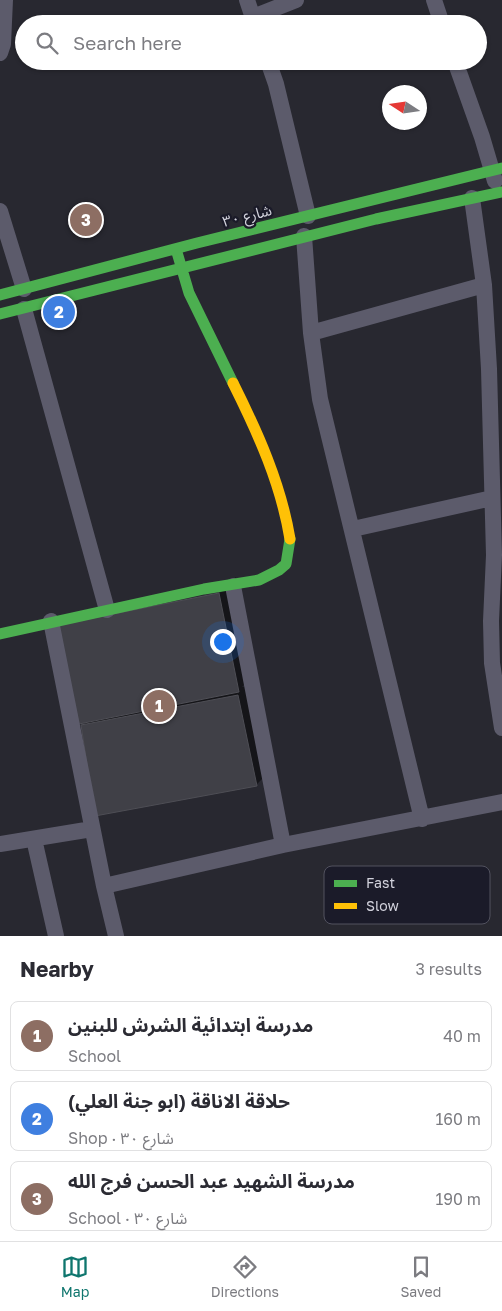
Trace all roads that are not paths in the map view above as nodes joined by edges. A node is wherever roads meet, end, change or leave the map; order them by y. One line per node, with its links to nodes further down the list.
1 (5, 0): 8 (street)
2 (248, 0): 5 (street)
3 (296, 0): 6 (street)
4 (434, 0): 7 (street)
5 (252, 15)
6 (264, 15)
7 (439, 15)
8 (0, 53)
9 (271, 70): 15 (street)
10 (458, 70): 11 (street)
11 (497, 169): 12 (street); 15 (street, شارع ٣٠)
12 (500, 193): 13 (street)
13 (472, 198): 16 (street); 19 (street)
14 (0, 211): 20 (street)
15 (308, 216): 17 (street, شارع ٣٠)
16 (304, 236): 18 (street); 24 (street)
17 (176, 249): 18 (street); 20 (street, شارع ٣٠)
18 (182, 270): 22 (street); 27 (street)
19 (484, 285): 24 (street); 25 (street)
20 (24, 289): 21 (street, شارع ٣٠)
21 (0, 295)
22 (24, 309): 23 (street); 28 (street)
23 (0, 314)
24 (311, 334): 26 (street)
25 (492, 498): 26 (street); 31 (street)
26 (353, 529): 33 (street)
27 (233, 586): 28 (street); 37 (street)
28 (107, 610): 29 (street)
29 (51, 621): 30 (street); 34 (street)
30 (0, 634)
31 (502, 728)
32 (502, 802): 33 (street)
33 (422, 819): 37 (street)
34 (92, 828): 35 (street); 38 (street)
35 (34, 839): 36 (street); 39 (street)
36 (0, 844)
37 (283, 845): 38 (street)
38 (104, 886): 40 (street)
39 (56, 936)
40 (116, 936)

